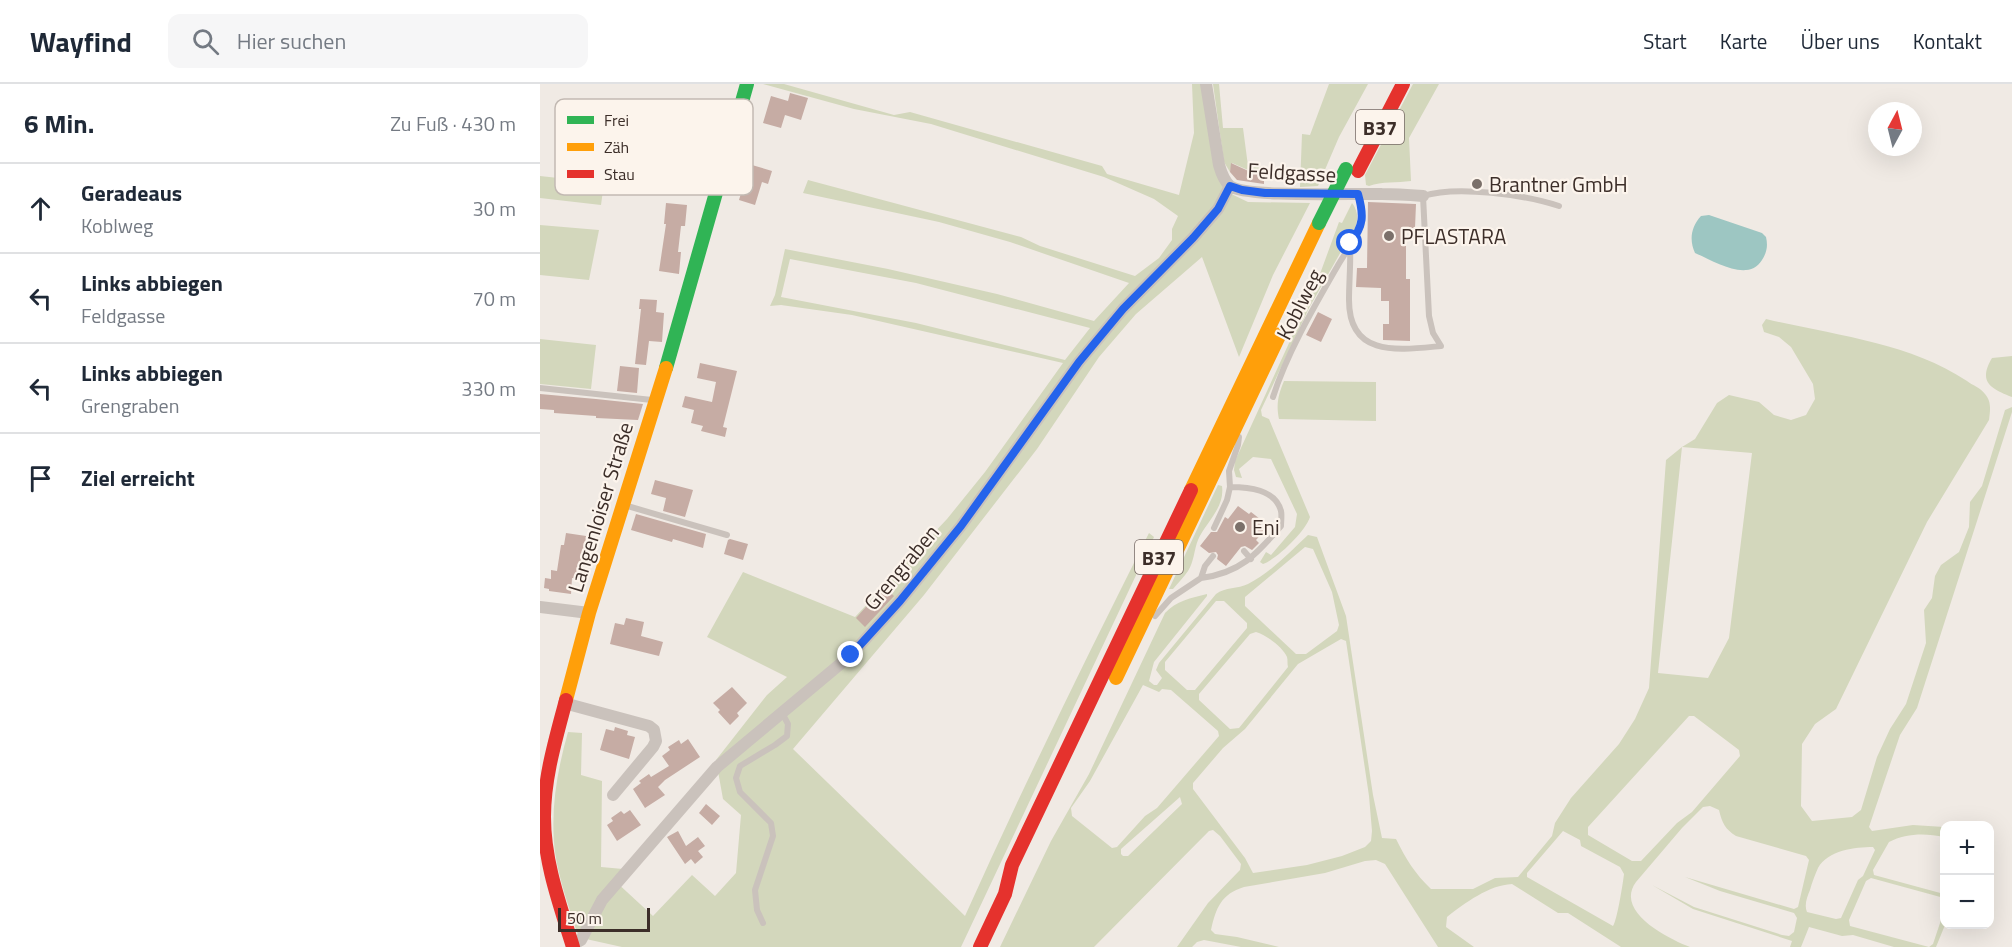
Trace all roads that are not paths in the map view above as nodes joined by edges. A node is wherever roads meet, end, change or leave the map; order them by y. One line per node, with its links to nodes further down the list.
1 (747, 84): 5 (main road, Langenloiser Straße)
2 (1206, 84): 7 (street, Feldgasse)
3 (1390, 84): 6 (main road, B37)
4 (1403, 84): 6 (main road, B37)
5 (743, 99)
6 (1352, 170): 12 (main road, B37, bridge)
7 (1230, 186): 8 (street, Feldgasse); 30 (street, Grengraben)
8 (1358, 194): 10 (street, Feldgasse); 13 (lane, Koblweg)
9 (716, 195): 16 (main road, Langenloiser Straße)
10 (1424, 196): 11 (lane); 13 (lane)
11 (1559, 206)
12 (1326, 223): 17 (main road, B37); 33 (main road, B37)
13 (1350, 243): 15 (lane, Koblweg)
14 (540, 388): 16 (lane)
15 (1273, 397)
16 (656, 400): 19 (main road, Langenloiser Straße)
17 (1240, 420): 18 (lane); 28 (main road, B37)
18 (1230, 487): 20 (lane); 24 (lane)
19 (622, 505): 21 (lane); 27 (main road, Langenloiser Straße)
20 (1214, 528)
21 (728, 535)
22 (1244, 551): 24 (lane)
23 (1213, 556): 25 (lane)
24 (1251, 559): 25 (lane)
25 (1201, 578): 28 (lane)
26 (540, 607): 27 (street)
27 (589, 613): 29 (main road, Langenloiser Straße)
28 (1134, 642): 33 (main road, B37)
29 (564, 704): 31 (street); 32 (main road, Langenloiser Straße)
30 (782, 712): 34 (lane); 35 (street, Grengraben)
31 (613, 795)
32 (543, 796): 35 (main road, Langenloiser Straße)
33 (1005, 894): 36 (main road, B37)
34 (764, 923)
35 (572, 946)
36 (980, 947)

